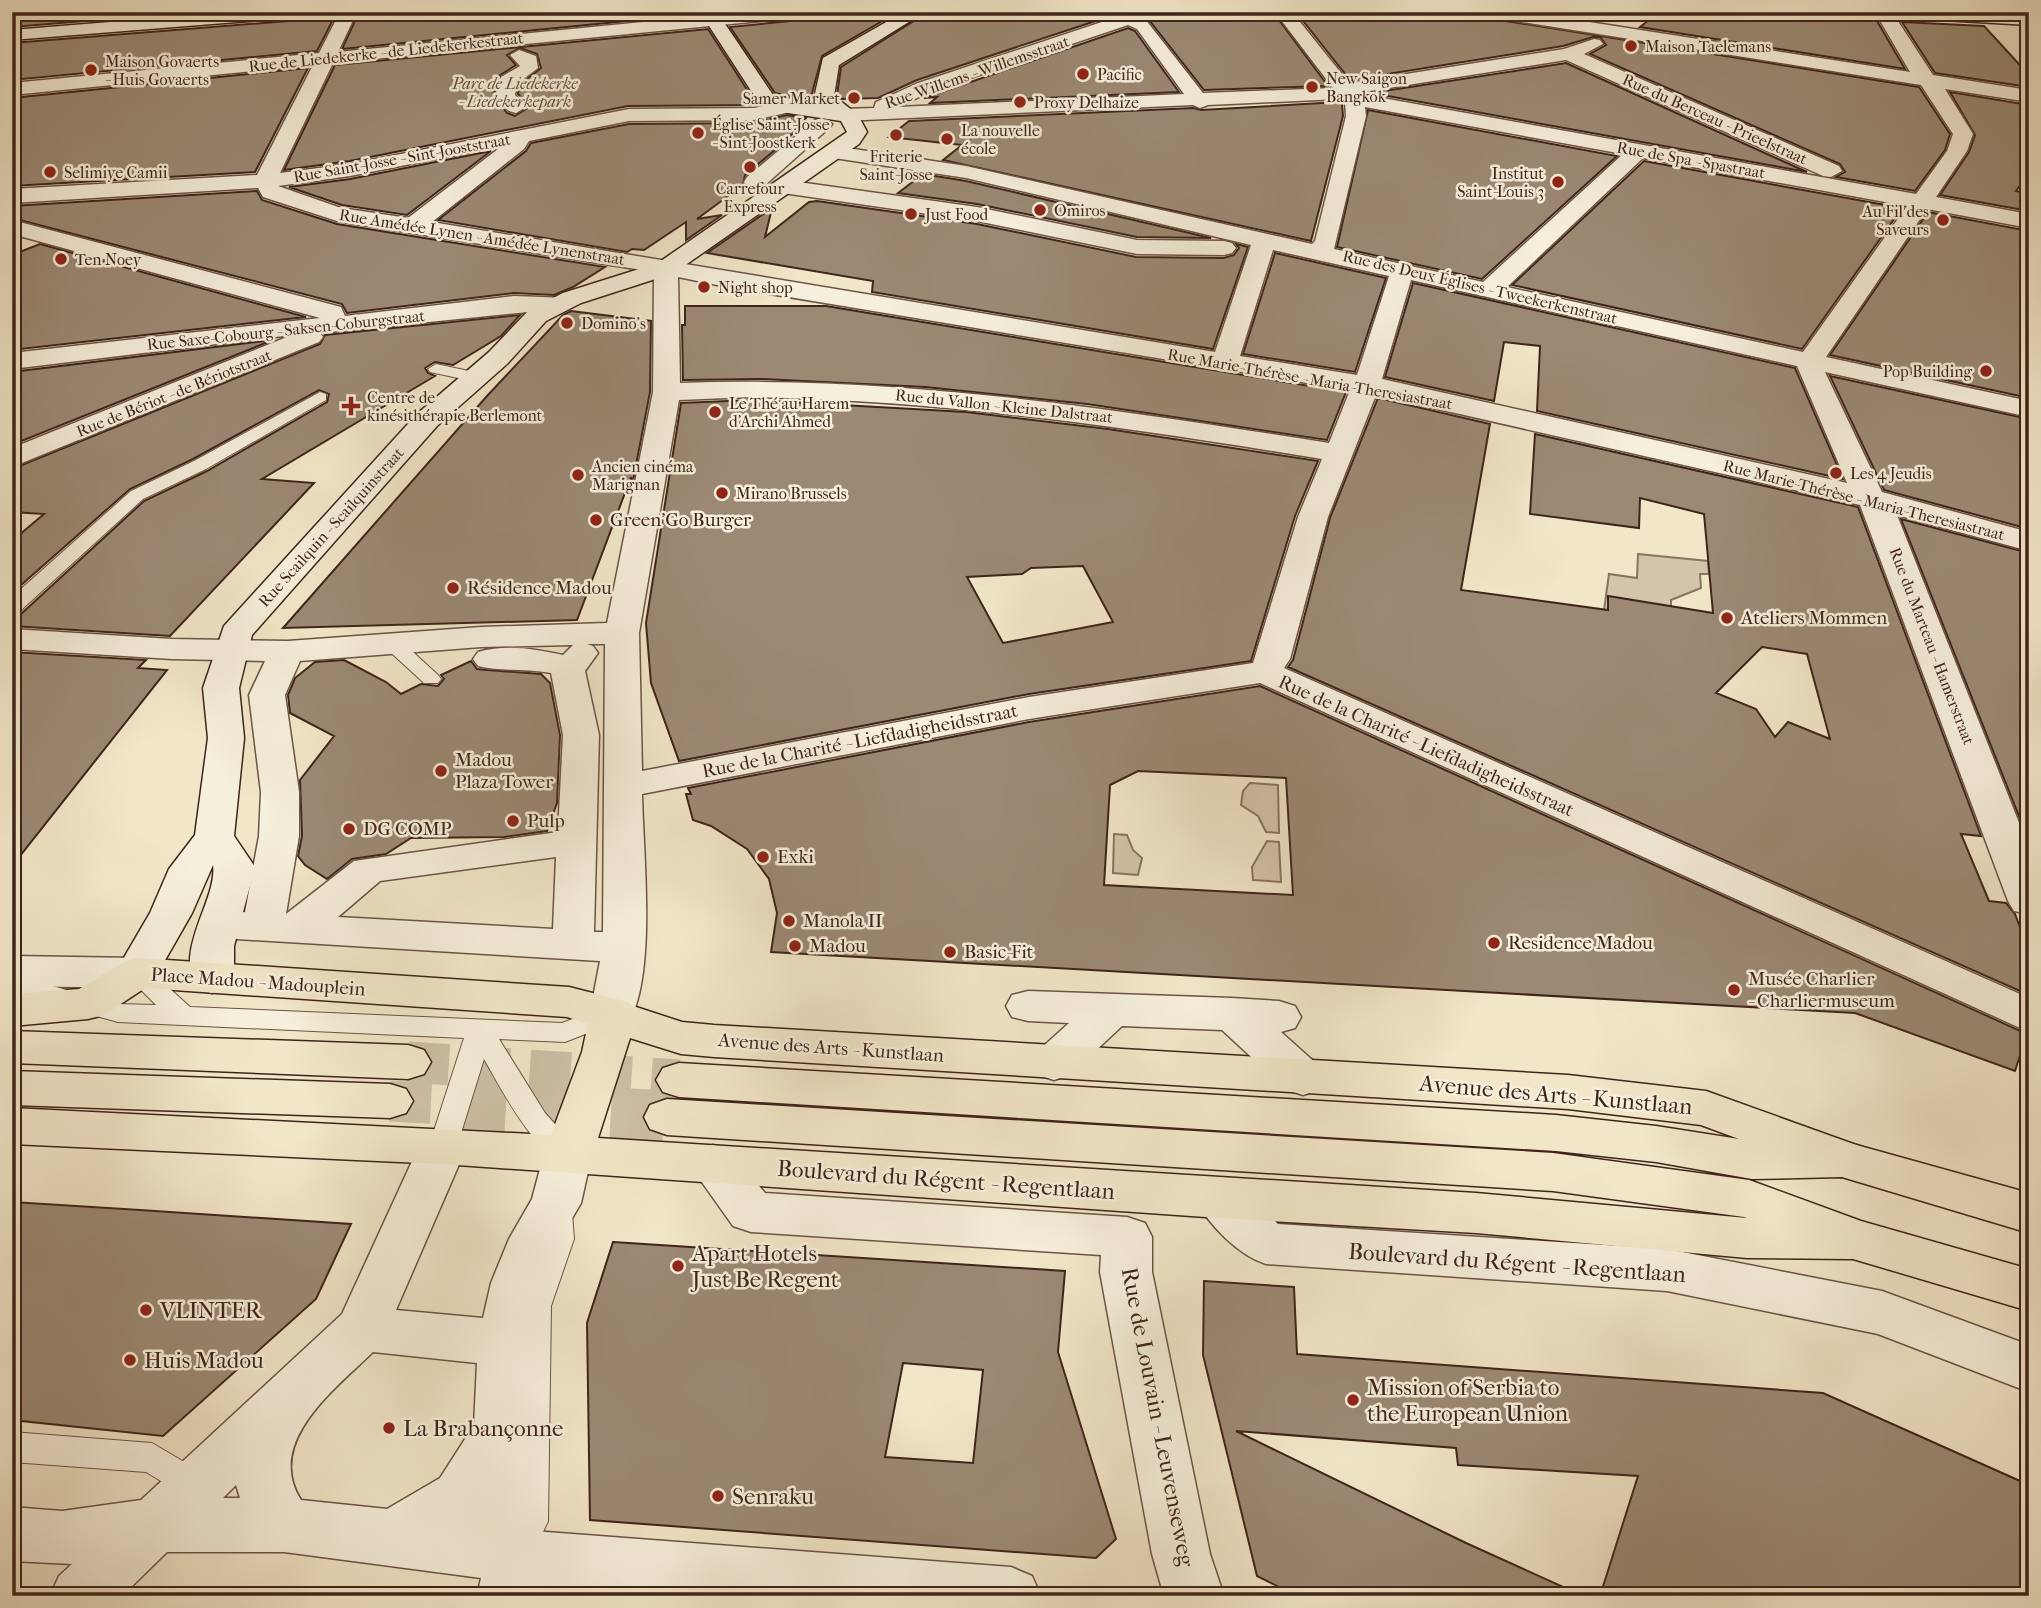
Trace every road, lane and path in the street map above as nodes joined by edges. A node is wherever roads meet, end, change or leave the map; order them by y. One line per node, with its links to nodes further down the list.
1 (301, 12): 14 (street)
2 (349, 12): 17 (street)
3 (801, 12): 10 (street, Rue de Liedekerke - de Liedekerkestraat)
4 (916, 12): 26 (street)
5 (1150, 12): 11 (street, Rue Willems - Willemsstraat)
6 (1283, 12): 20 (street)
7 (1490, 12): 12 (street)
8 (1883, 12): 18 (street)
9 (1889, 12): 13 (street)
10 (711, 16): 17 (street, Rue de Liedekerke - de Liedekerkestraat); 25 (street)
11 (1129, 19): 24 (street); 26 (street, Rue Willems - Willemsstraat)
12 (1594, 20): 15 (street); 18 (street)
13 (2029, 20)
14 (12, 36)
15 (1568, 54): 20 (street); 36 (street, Rue du Berceau - Prieelstraat)
16 (519, 55): 28 (street)
17 (326, 58): 19 (street, Rue de Liedekerke - de Liedekerkestraat); 34 (street)
18 (1927, 80): 21 (street); 40 (street)
19 (12, 89)
20 (1346, 94): 24 (street); 30 (street, Rue de Spa - Spastraat); 45 (street)
21 (2029, 96)
22 (813, 98): 25 (street, Rue Saint-Josse - Sint-Jooststraat)
23 (1011, 99): 27 (street)
24 (1200, 102): 27 (street)
25 (775, 107): 26 (street); 29 (street, Rue Saint-Josse - Sint-Jooststraat)
26 (833, 116): 27 (street); 27 (street); 31 (street); 35 (street)
27 (910, 117): 32 (street)
28 (547, 125)
29 (516, 138): 34 (street, Rue Saint-Josse - Sint-Jooststraat); 43 (street)
30 (1638, 151): 36 (street, Rue de Spa - Spastraat); 48 (street)
31 (834, 152): 32 (street, Rue des Deux Églises - Tweekerkenstraat); 37 (street)
32 (887, 160): 33 (street); 44 (street, Rue des Deux Églises - Tweekerkenstraat)
33 (869, 180): 37 (street); 39 (street)
34 (265, 181): 38 (street, Rue Saint-Josse - Sint-Jooststraat); 43 (street, Rue Amédée Lynen - Amédée Lynenstraat)
35 (755, 182)
36 (1852, 189): 40 (street, Rue de Spa - Spastraat)
37 (800, 192): 39 (street); 46 (street)
38 (12, 196)
39 (889, 201): 44 (street)
40 (1919, 201): 41 (street, Rue de Spa - Spastraat); 52 (street)
41 (2029, 221)
42 (12, 227): 50 (street)
43 (410, 228): 46 (street, Rue Amédée Lynen - Amédée Lynenstraat)
44 (1264, 241): 45 (street, Rue des Deux Églises - Tweekerkenstraat); 53 (street)
45 (1318, 251): 47 (street, Rue des Deux Églises - Tweekerkenstraat)
46 (667, 268): 49 (street, Rue Scailquin - Scailquinstraat); 53 (street, Rue Marie-Thérèse - Maria-Theresiastraat); 57 (street)
47 (1406, 271): 48 (street, Rue des Deux Églises - Tweekerkenstraat); 56 (street)
48 (1490, 289): 52 (street, Rue des Deux Églises - Tweekerkenstraat)
49 (559, 303): 50 (street, Rue Saxe-Cobourg - Saksen-Coburgstraat); 55 (street, Rue Scailquin - Scailquinstraat)
50 (334, 325): 51 (street, Rue Saxe-Cobourg - Saksen-Coburgstraat); 61 (street, Rue de Bériot - de Bériotstraat)
51 (12, 361)
52 (1810, 361): 59 (street, Rue des Deux Églises - Tweekerkenstraat); 62 (street, Rue du Marteau - Hamerstraat)
53 (1225, 363): 56 (street, Rue Marie-Thérèse - Maria-Theresiastraat)
54 (436, 369): 55 (lane)
55 (477, 377): 67 (street, Rue Scailquin - Scailquinstraat)
56 (1366, 386): 60 (street); 62 (street, Rue Marie-Thérèse - Maria-Theresiastraat)
57 (667, 392): 60 (street, Rue du Vallon - Kleine Dalstraat); 65 (street)
58 (320, 397): 64 (lane)
59 (2029, 409)
60 (1339, 453): 69 (street)
61 (12, 458)
62 (1872, 500): 63 (street, Rue Marie-Thérèse - Maria-Theresiastraat); 73 (street, Rue du Marteau - Hamerstraat)
63 (2029, 542)
64 (12, 608)
65 (622, 633): 68 (street); 70 (street)
66 (12, 639): 67 (street)
67 (230, 650): 68 (street); 71 (street, Rue Scailquin - Scailquinstraat)
68 (416, 657): 72 (street); 74 (street)
69 (1264, 672): 70 (street, Rue de la Charité - Liefdadigheidsstraat); 85 (street, Rue de la Charité - Liefdadigheidsstraat)
70 (623, 786): 83 (street)
71 (214, 836): 76 (street); 77 (street)
72 (577, 842): 74 (street); 74 (street)
73 (2029, 901)
74 (266, 927)
75 (12, 971): 76 (street)
76 (137, 973): 77 (main road, Place Madou - Madouplein); 79 (main road); 86 (lane, Place Madou - Madouplein)
77 (212, 978): 83 (main road, Place Madou - Madouplein)
78 (12, 984): 79 (lane)
79 (88, 1004): 81 (main road); 86 (lane)
80 (1028, 1006): 82 (street)
81 (12, 1010)
82 (1111, 1010): 84 (street); 90 (street)
83 (612, 1013): 88 (lane, Place Madou - Madouplein); 90 (main road, Avenue des Arts - Kunstlaan); 97 (main road)
84 (1232, 1014): 87 (street); 91 (street)
85 (2029, 1016)
86 (185, 1017): 88 (lane, Place Madou - Madouplein)
87 (1279, 1017)
88 (480, 1030): 94 (lane); 97 (lane)
89 (12, 1047): 92 (main road)
90 (1054, 1063): 91 (main road, Avenue des Arts - Kunstlaan)
91 (1303, 1078): 95 (main road, Avenue des Arts - Kunstlaan)
92 (12, 1088)
93 (12, 1126): 94 (main road, Boulevard du Régent - Regentlaan)
94 (443, 1146): 97 (main road, Boulevard du Régent - Regentlaan); 102 (street)
95 (1842, 1158): 99 (main road); 100 (main road)
96 (713, 1164): 97 (main road, Boulevard du Régent - Regentlaan); 98 (main road, Boulevard du Régent - Regentlaan); 116 (street, Rue de Louvain - Leuvenseweg)
97 (562, 1179): 103 (street); 113 (lane)
98 (1220, 1199): 100 (main road, Boulevard du Régent - Regentlaan); 104 (street, Boulevard du Régent - Regentlaan)
99 (2029, 1213)
100 (1853, 1239): 101 (main road)
101 (2029, 1290)
102 (362, 1329): 103 (street); 105 (street)
103 (504, 1343): 106 (street)
104 (2029, 1369)
105 (286, 1402): 108 (street); 110 (street)
106 (502, 1429): 112 (street); 113 (street)
107 (12, 1447): 108 (lane)
108 (196, 1487): 109 (street)
109 (155, 1525): 110 (street); 111 (street); 114 (street)
110 (284, 1525): 112 (street)
111 (12, 1534)
112 (392, 1537): 113 (street)
113 (511, 1576): 115 (street)
114 (80, 1596)
115 (1011, 1596)
116 (1194, 1596)

